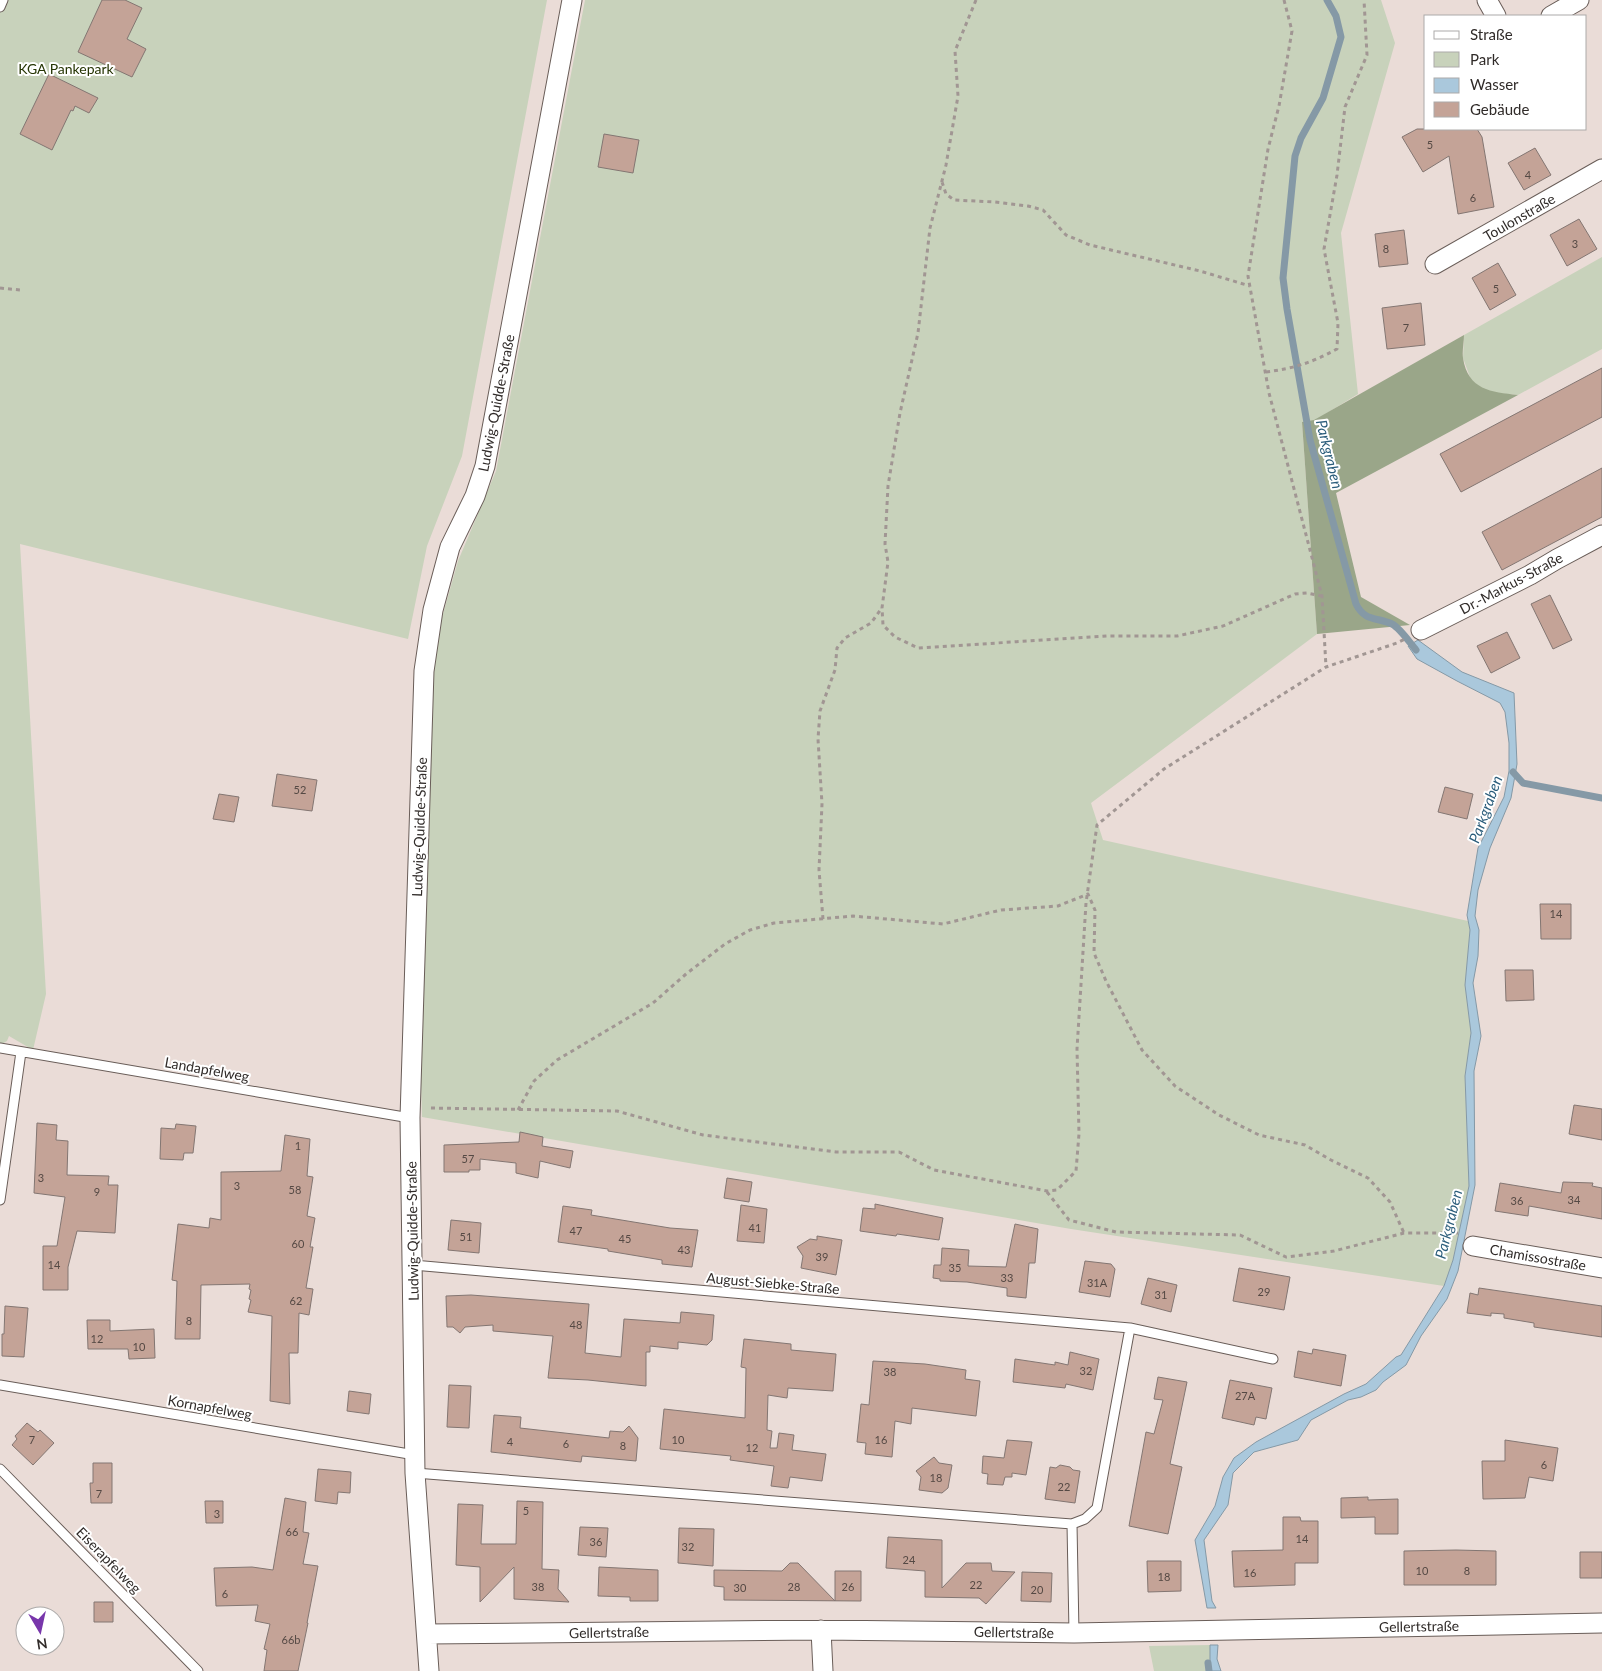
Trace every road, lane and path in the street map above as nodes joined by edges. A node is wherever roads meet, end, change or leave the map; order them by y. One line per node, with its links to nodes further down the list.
1 (3, 0): 8 (lane)
2 (572, 0): 29 (street, Ludwig-Quidde-Straße)
3 (976, 0): 12 (path)
4 (1284, 0): 14 (path)
5 (1364, 0): 17 (path)
6 (1487, 0): 9 (street)
7 (1579, 0): 10 (street)
8 (0, 7)
9 (1495, 15)
10 (1553, 15)
11 (1602, 169): 13 (street, Toulonstraße)
12 (942, 181): 14 (path); 20 (path)
13 (1435, 264)
14 (1250, 286): 17 (path)
15 (0, 288): 16 (path)
16 (20, 290)
17 (1266, 372): 19 (path)
18 (1602, 536): 21 (street, Dr.-Markus-Straße)
19 (1322, 596): 20 (path); 23 (path)
20 (882, 608): 25 (path)
21 (1420, 630)
22 (1397, 643): 23 (path)
23 (1326, 667): 24 (path)
24 (1088, 894): 25 (path); 30 (path); 32 (path)
25 (824, 919): 28 (path)
26 (0, 1048): 27 (lane, Landapfelweg)
27 (21, 1052): 29 (lane, Landapfelweg); 31 (lane)
28 (518, 1110): 29 (path); 30 (path)
29 (410, 1112): 34 (street, Ludwig-Quidde-Straße)
30 (1047, 1191): 32 (path)
31 (0, 1200)
32 (1404, 1233): 33 (path)
33 (1473, 1246): 35 (street, Chamissostraße)
34 (413, 1265): 36 (lane, August-Siebke-Straße); 39 (street, Ludwig-Quidde-Straße)
35 (1602, 1268)
36 (1130, 1328): 37 (lane, August-Siebke-Straße); 41 (lane)
37 (1273, 1359)
38 (0, 1385): 39 (lane, Kornapfelweg)
39 (415, 1464): 41 (lane); 45 (street, Ludwig-Quidde-Straße)
40 (0, 1469): 46 (lane, Eiserapfelweg)
41 (1072, 1524): 44 (lane)
42 (1602, 1623): 44 (street, Gellertstraße)
43 (821, 1630): 44 (street, Gellertstraße); 45 (street, Gellertstraße); 48 (street)
44 (1074, 1633)
45 (426, 1634): 47 (street, Ludwig-Quidde-Straße)
46 (198, 1671)
47 (429, 1671)
48 (823, 1671)

